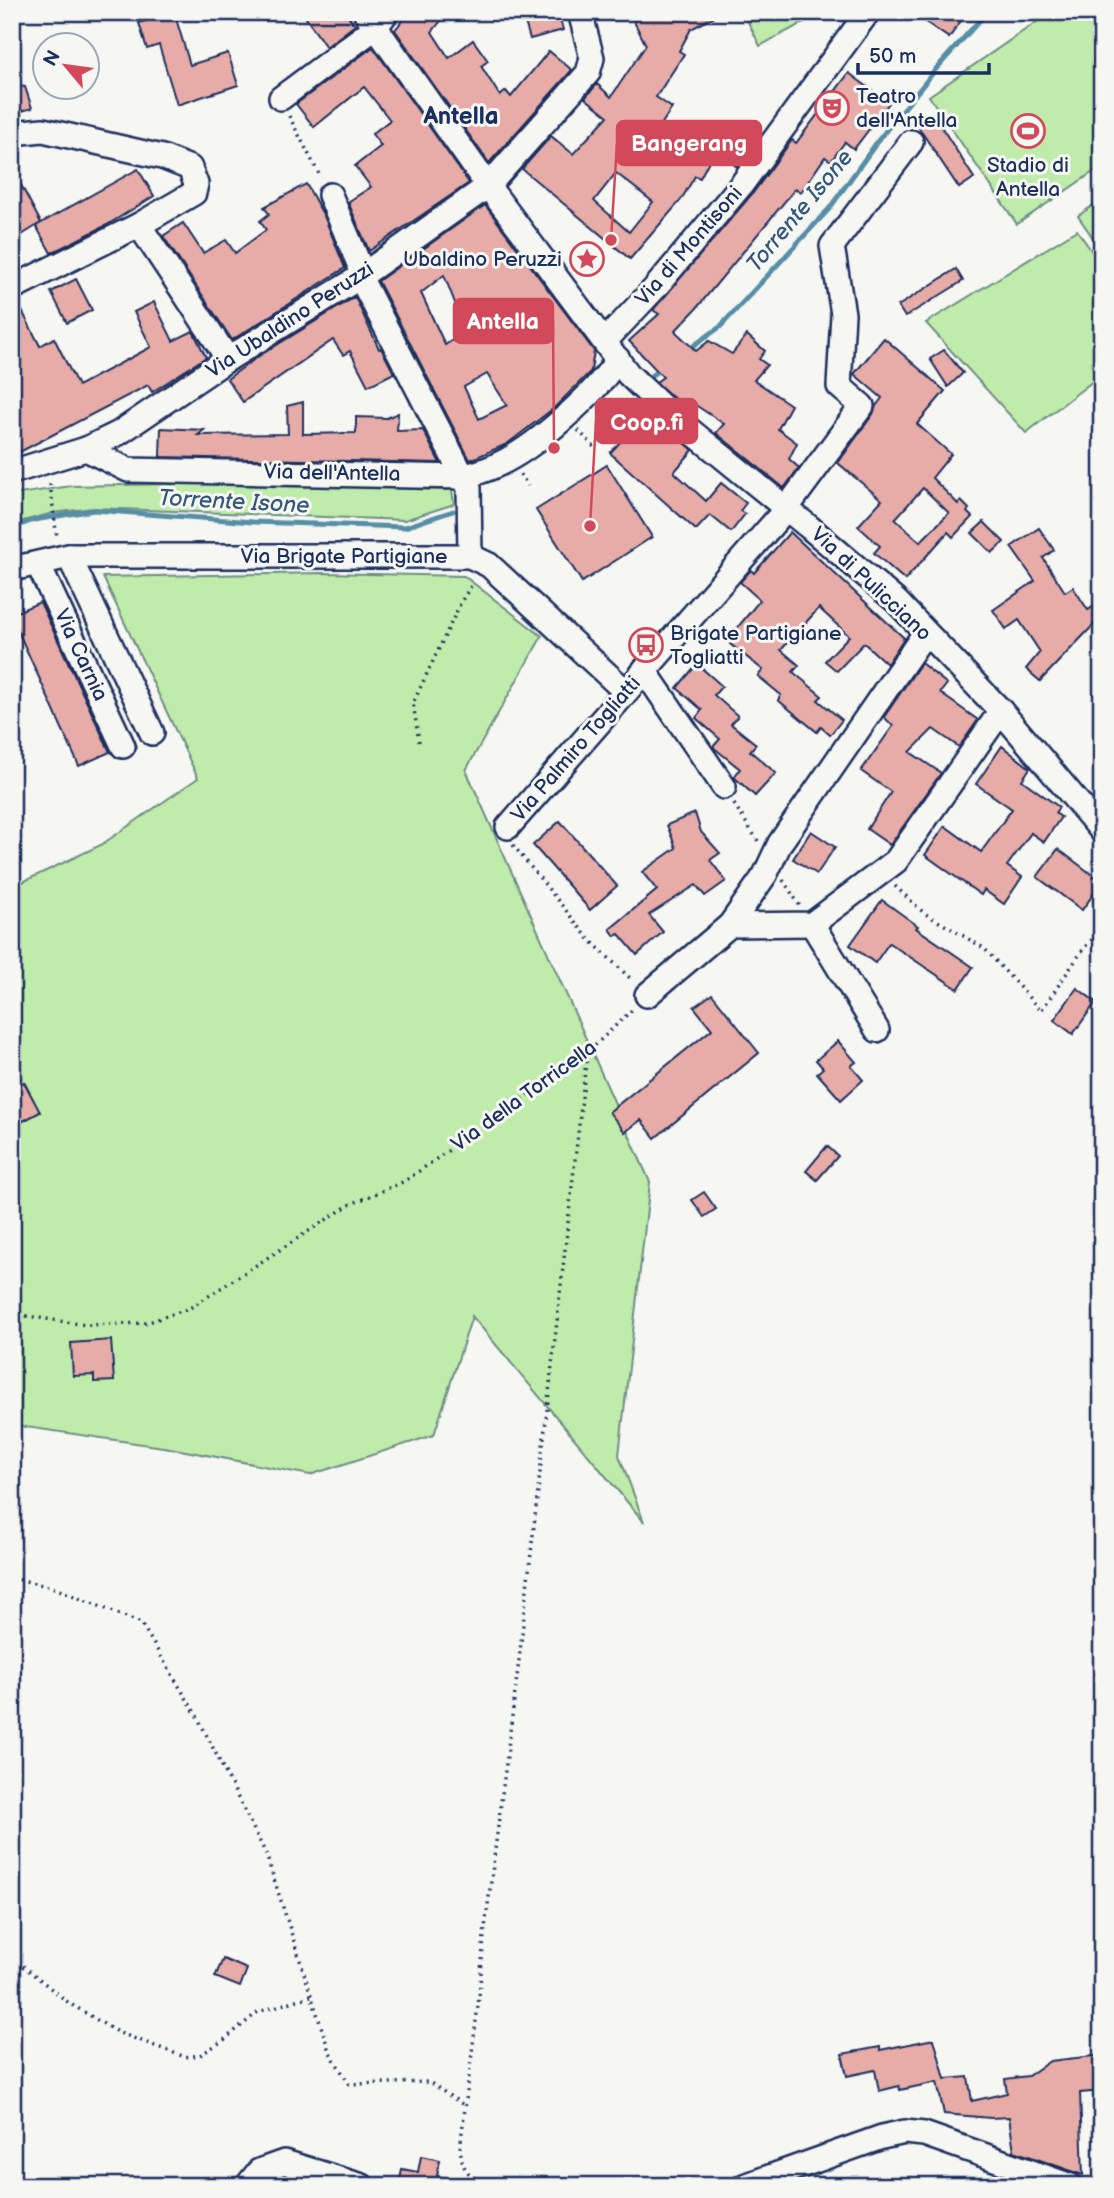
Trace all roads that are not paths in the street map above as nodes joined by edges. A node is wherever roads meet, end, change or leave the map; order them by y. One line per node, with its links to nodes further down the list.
1 (580, 12): 7 (street, Via Ubaldino Peruzzi)
2 (868, 12): 12 (street, Via di Montisoni)
3 (376, 17): 4 (street); 7 (street, Via di Pulicciano)
4 (281, 98)
5 (12, 133): 9 (street)
6 (911, 142): 17 (street, Via Palmiro Togliatti)
7 (488, 186): 10 (street, Via Ubaldino Peruzzi); 12 (street, Via di Pulicciano)
8 (330, 195): 10 (street)
9 (139, 225): 11 (street); 13 (street)
10 (360, 277): 13 (street, Via Ubaldino Peruzzi); 16 (street)
11 (12, 288)
12 (611, 350): 16 (street, Via dell'Antella); 17 (street, Via di Pulicciano)
13 (228, 359): 14 (street, Via Ubaldino Peruzzi)
14 (86, 449): 15 (street); 16 (street, Via dell'Antella)
15 (12, 472)
16 (463, 477): 19 (street)
17 (786, 509): 22 (street, Via di Pulicciano); 23 (street, Via Palmiro Togliatti)
18 (63, 548): 19 (street, Via Brigate Partigiane); 20 (street, Via Brigate Partigiane); 26 (street, Via Carnia)
19 (470, 556): 24 (street, Via Brigate Partigiane)
20 (38, 564): 21 (street, Via Brigate Partigiane); 27 (street, Via Carnia)
21 (12, 569)
22 (925, 633): 25 (street, Via di Pulicciano); 32 (street)
23 (644, 670): 24 (street, Via Palmiro Togliatti); 28 (street, Via Palmiro Togliatti)
24 (625, 691): 29 (street, Via Palmiro Togliatti)
25 (1001, 711): 30 (street, Via di Pulicciano); 31 (street)
26 (152, 733)
27 (123, 746)
28 (724, 787)
29 (508, 827)
30 (1102, 831)
31 (812, 924): 32 (street); 34 (street)
32 (730, 925): 33 (street)
33 (648, 995)
34 (877, 1030)
35 (247, 2186): 36 (street)
36 (362, 2186)
37 (744, 2186): 38 (street)
38 (1071, 2186)

